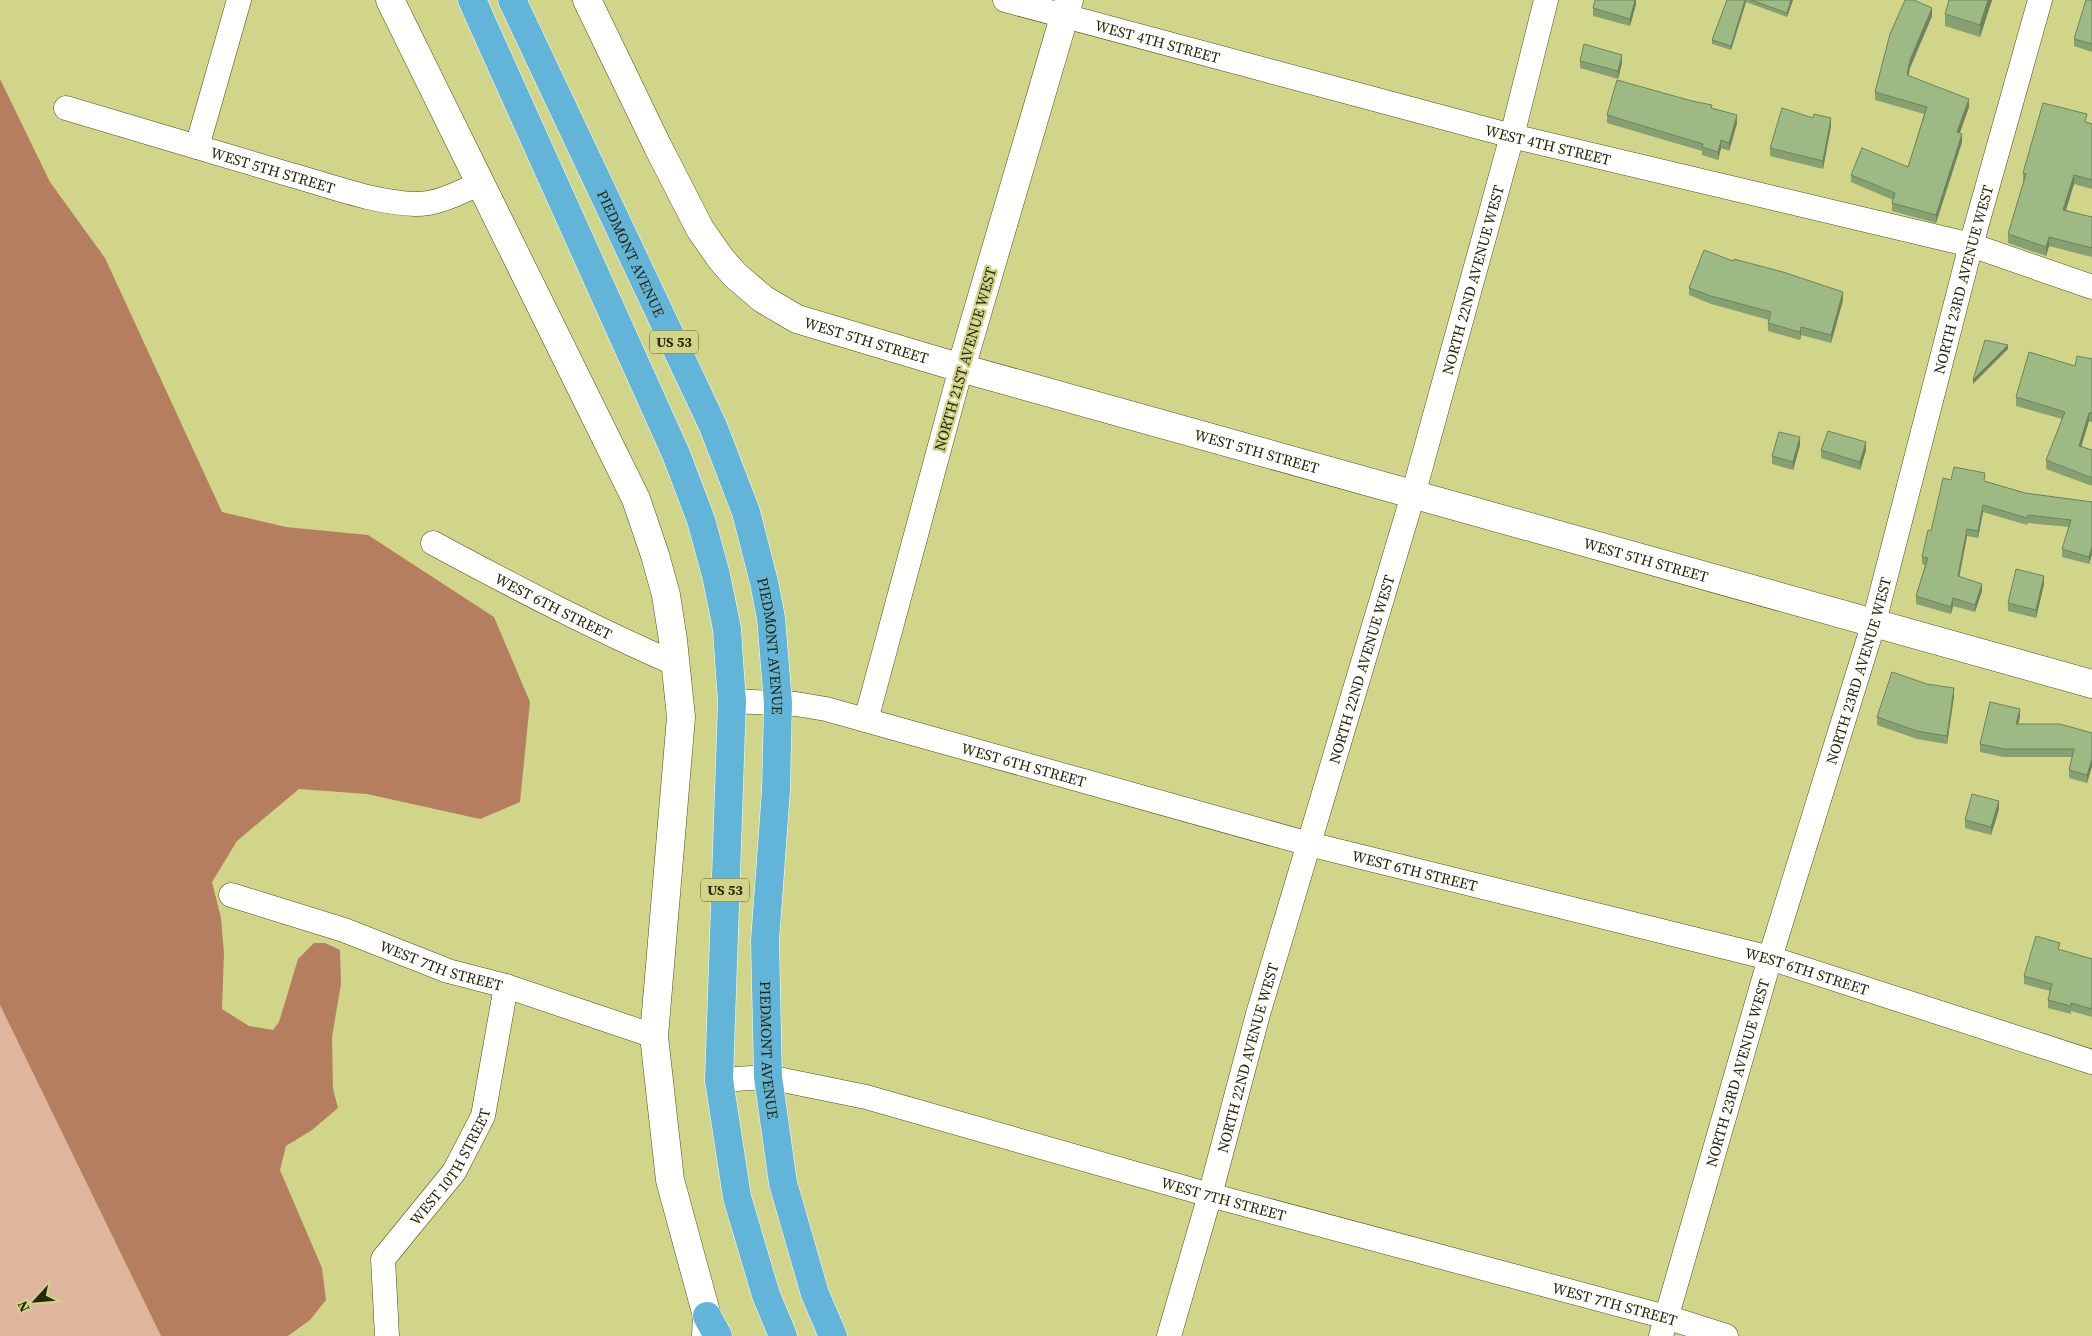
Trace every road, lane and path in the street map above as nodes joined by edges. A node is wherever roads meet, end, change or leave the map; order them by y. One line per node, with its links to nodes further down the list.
1 (239, 0): 12 (street)
2 (390, 0): 13 (street)
3 (472, 0): 22 (highway, US 53)
4 (512, 0): 23 (highway, PIEDMONT AVENUE / US 53)
5 (587, 0): 16 (street, WEST 5TH STREET)
6 (1005, 0): 9 (street, WEST 4TH STREET)
7 (1546, 0): 11 (street, NORTH 22ND AVENUE WEST)
8 (2040, 0): 14 (street, NORTH 23RD AVENUE WEST)
9 (1066, 8): 11 (street, WEST 4TH STREET); 16 (street, NORTH 21ST AVENUE WEST)
10 (66, 108): 12 (street, WEST 5TH STREET)
11 (1512, 136): 14 (street, WEST 4TH STREET); 17 (street, NORTH 22ND AVENUE WEST)
12 (197, 147): 13 (street, WEST 5TH STREET)
13 (481, 183): 20 (street)
14 (1971, 245): 15 (street, WEST 4TH STREET); 19 (street, NORTH 23RD AVENUE WEST)
15 (2092, 287)
16 (961, 368): 17 (street, WEST 5TH STREET); 24 (street, NORTH 21ST AVENUE WEST)
17 (1413, 495): 19 (street, WEST 5TH STREET); 25 (street, NORTH 22ND AVENUE WEST)
18 (433, 543): 20 (street, WEST 6TH STREET)
19 (1874, 622): 21 (street, WEST 5TH STREET); 27 (street, NORTH 23RD AVENUE WEST)
20 (676, 664): 29 (street)
21 (2092, 684)
22 (732, 701): 23 (street, WEST 6TH STREET); 32 (highway, US 53)
23 (778, 703): 24 (street, WEST 6TH STREET); 31 (highway, PIEDMONT AVENUE / US 53)
24 (866, 720): 25 (street, WEST 6TH STREET)
25 (1309, 844): 27 (street, WEST 6TH STREET); 33 (street, NORTH 22ND AVENUE WEST)
26 (231, 895): 28 (street, WEST 7TH STREET)
27 (1770, 958): 30 (street, WEST 6TH STREET); 34 (street, NORTH 23RD AVENUE WEST)
28 (506, 986): 29 (street, WEST 7TH STREET); 36 (street, WEST 10TH STREET)
29 (654, 1036): 35 (street)
30 (2092, 1062)
31 (768, 1077): 32 (street, WEST 7TH STREET); 33 (street, WEST 7TH STREET); 38 (highway, PIEDMONT AVENUE / US 53)
32 (719, 1080): 37 (highway, US 53)
33 (1210, 1195): 34 (street, WEST 7TH STREET); 39 (street, NORTH 22ND AVENUE WEST)
34 (1663, 1326): 40 (street, WEST 7TH STREET)
35 (710, 1329)
36 (387, 1336)
37 (783, 1336)
38 (833, 1336)
39 (1169, 1336)
40 (1726, 1336)

